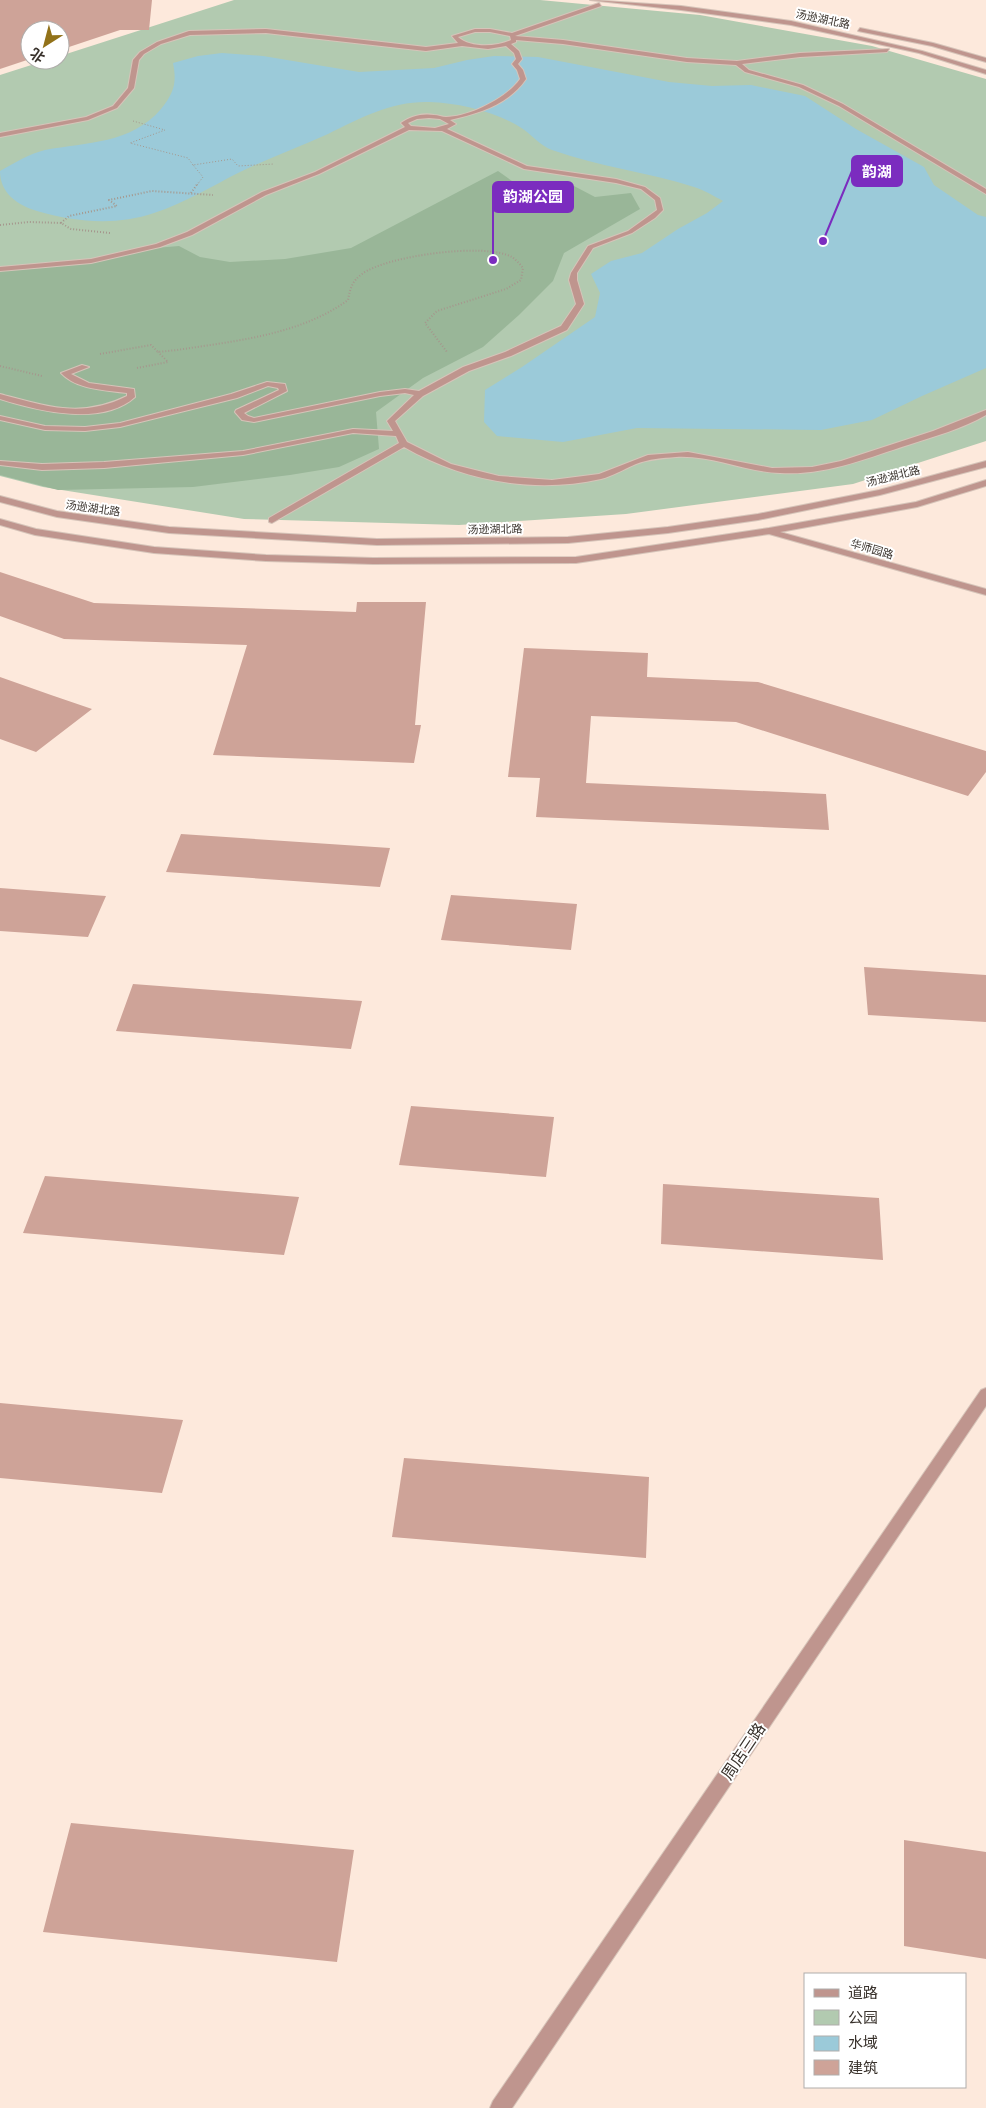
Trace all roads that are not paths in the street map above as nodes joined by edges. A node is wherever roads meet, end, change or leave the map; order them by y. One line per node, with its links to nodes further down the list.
1 (593, 0): 12 (street, 汤逊湖北路)
2 (656, 0): 4 (street, 汤逊湖北路)
3 (599, 5): 6 (street)
4 (798, 17)
5 (856, 29): 10 (street, 汤逊湖北路)
6 (513, 37): 7 (street); 8 (street); 11 (street)
7 (462, 44): 8 (street); 16 (street)
8 (507, 44): 13 (street)
9 (887, 50): 11 (street)
10 (986, 60)
11 (738, 63): 17 (street)
12 (986, 72)
13 (446, 119): 14 (street); 15 (street)
14 (409, 128): 15 (street); 18 (street)
15 (444, 130): 20 (street)
16 (0, 135)
17 (986, 192)
18 (0, 269)
19 (85, 367): 21 (street)
20 (420, 394): 23 (street); 24 (street)
21 (0, 396)
22 (986, 412): 25 (street)
23 (0, 418)
24 (399, 434): 25 (street); 26 (street)
25 (404, 444): 31 (street)
26 (0, 463)
27 (986, 464): 30 (street, 汤逊湖北路)
28 (986, 482): 33 (street)
29 (0, 499): 30 (street, 汤逊湖北路)
30 (758, 517): 33 (street)
31 (272, 520)
32 (0, 522): 33 (street)
33 (768, 531): 34 (street, 华师园路)
34 (986, 592)
35 (986, 1394): 36 (street, 周店三路)
36 (500, 2108)

